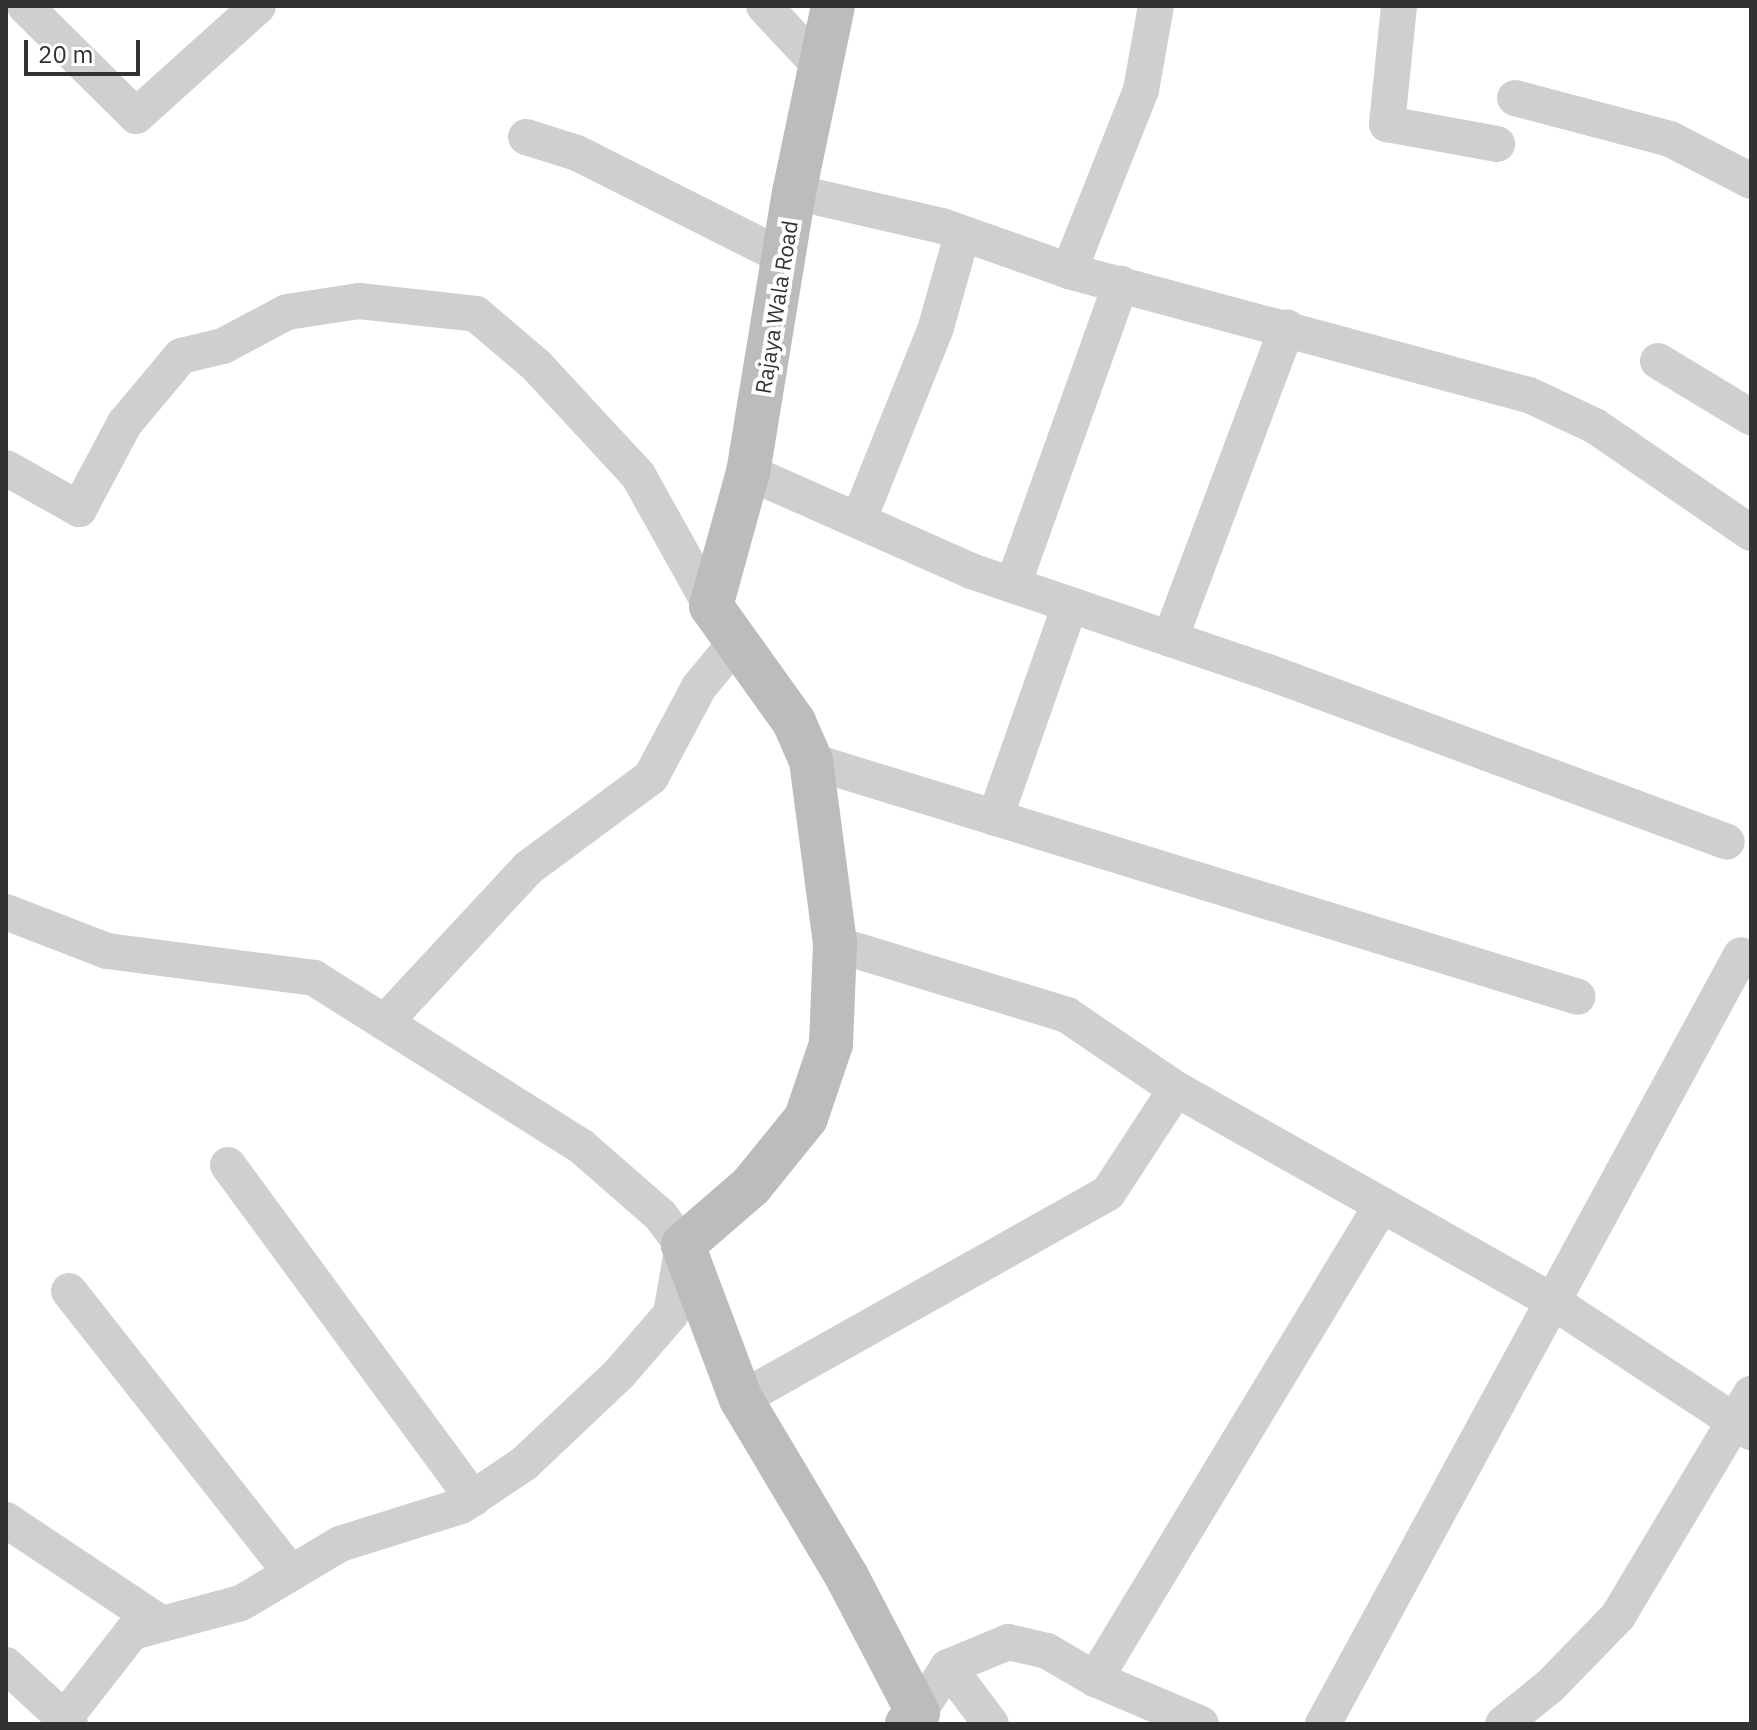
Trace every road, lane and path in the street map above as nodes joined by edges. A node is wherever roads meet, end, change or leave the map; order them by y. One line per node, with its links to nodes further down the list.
1 (25, 6): 2 (street)
2 (258, 6)
3 (764, 6): 7 (street)
4 (833, 6): 7 (street, Rajaya Wala Road)
5 (1156, 6): 15 (street)
6 (1399, 6): 10 (street)
7 (820, 66): 12 (street, Rajaya Wala Road)
8 (1515, 98): 11 (street)
9 (526, 137): 14 (street)
10 (1497, 144)
11 (1751, 181)
12 (794, 192): 13 (street); 14 (street, Rajaya Wala Road)
13 (962, 235): 15 (street); 22 (street)
14 (784, 257): 21 (street, Rajaya Wala Road)
15 (1069, 271): 16 (street)
16 (1121, 284): 17 (street); 24 (street)
17 (1287, 327): 23 (street); 27 (street)
18 (1658, 361): 19 (street)
19 (1751, 417)
20 (6, 468): 26 (street)
21 (748, 472): 22 (street); 26 (street, Rajaya Wala Road)
22 (859, 519): 24 (street)
23 (1751, 533)
24 (1013, 585): 25 (street)
25 (1070, 605): 27 (street); 30 (street)
26 (711, 606): 28 (street)
27 (1170, 639): 31 (street)
28 (737, 641): 29 (street); 36 (street)
29 (811, 761): 30 (street); 33 (street)
30 (995, 818): 35 (street)
31 (1727, 842)
32 (6, 912): 36 (street)
33 (835, 944): 37 (street); 40 (street)
34 (1741, 955): 42 (street)
35 (1578, 997)
36 (385, 1022): 40 (street)
37 (1176, 1089): 39 (street); 43 (street)
38 (228, 1165): 45 (street)
39 (1381, 1206): 42 (street); 51 (street)
40 (683, 1245): 43 (street); 45 (street)
41 (69, 1291): 47 (street)
42 (1552, 1301): 44 (street); 56 (street)
43 (741, 1399): 52 (street)
44 (1745, 1416): 57 (street)
45 (473, 1499): 47 (street)
46 (6, 1520): 48 (street)
47 (291, 1573): 48 (street)
48 (162, 1624): 53 (street)
49 (6, 1665): 53 (street)
50 (948, 1667): 51 (street); 52 (street); 54 (street)
51 (1095, 1679): 55 (street)
52 (913, 1718)
53 (65, 1723)
54 (991, 1724)
55 (1201, 1724)
56 (1323, 1724)
57 (1503, 1724)

